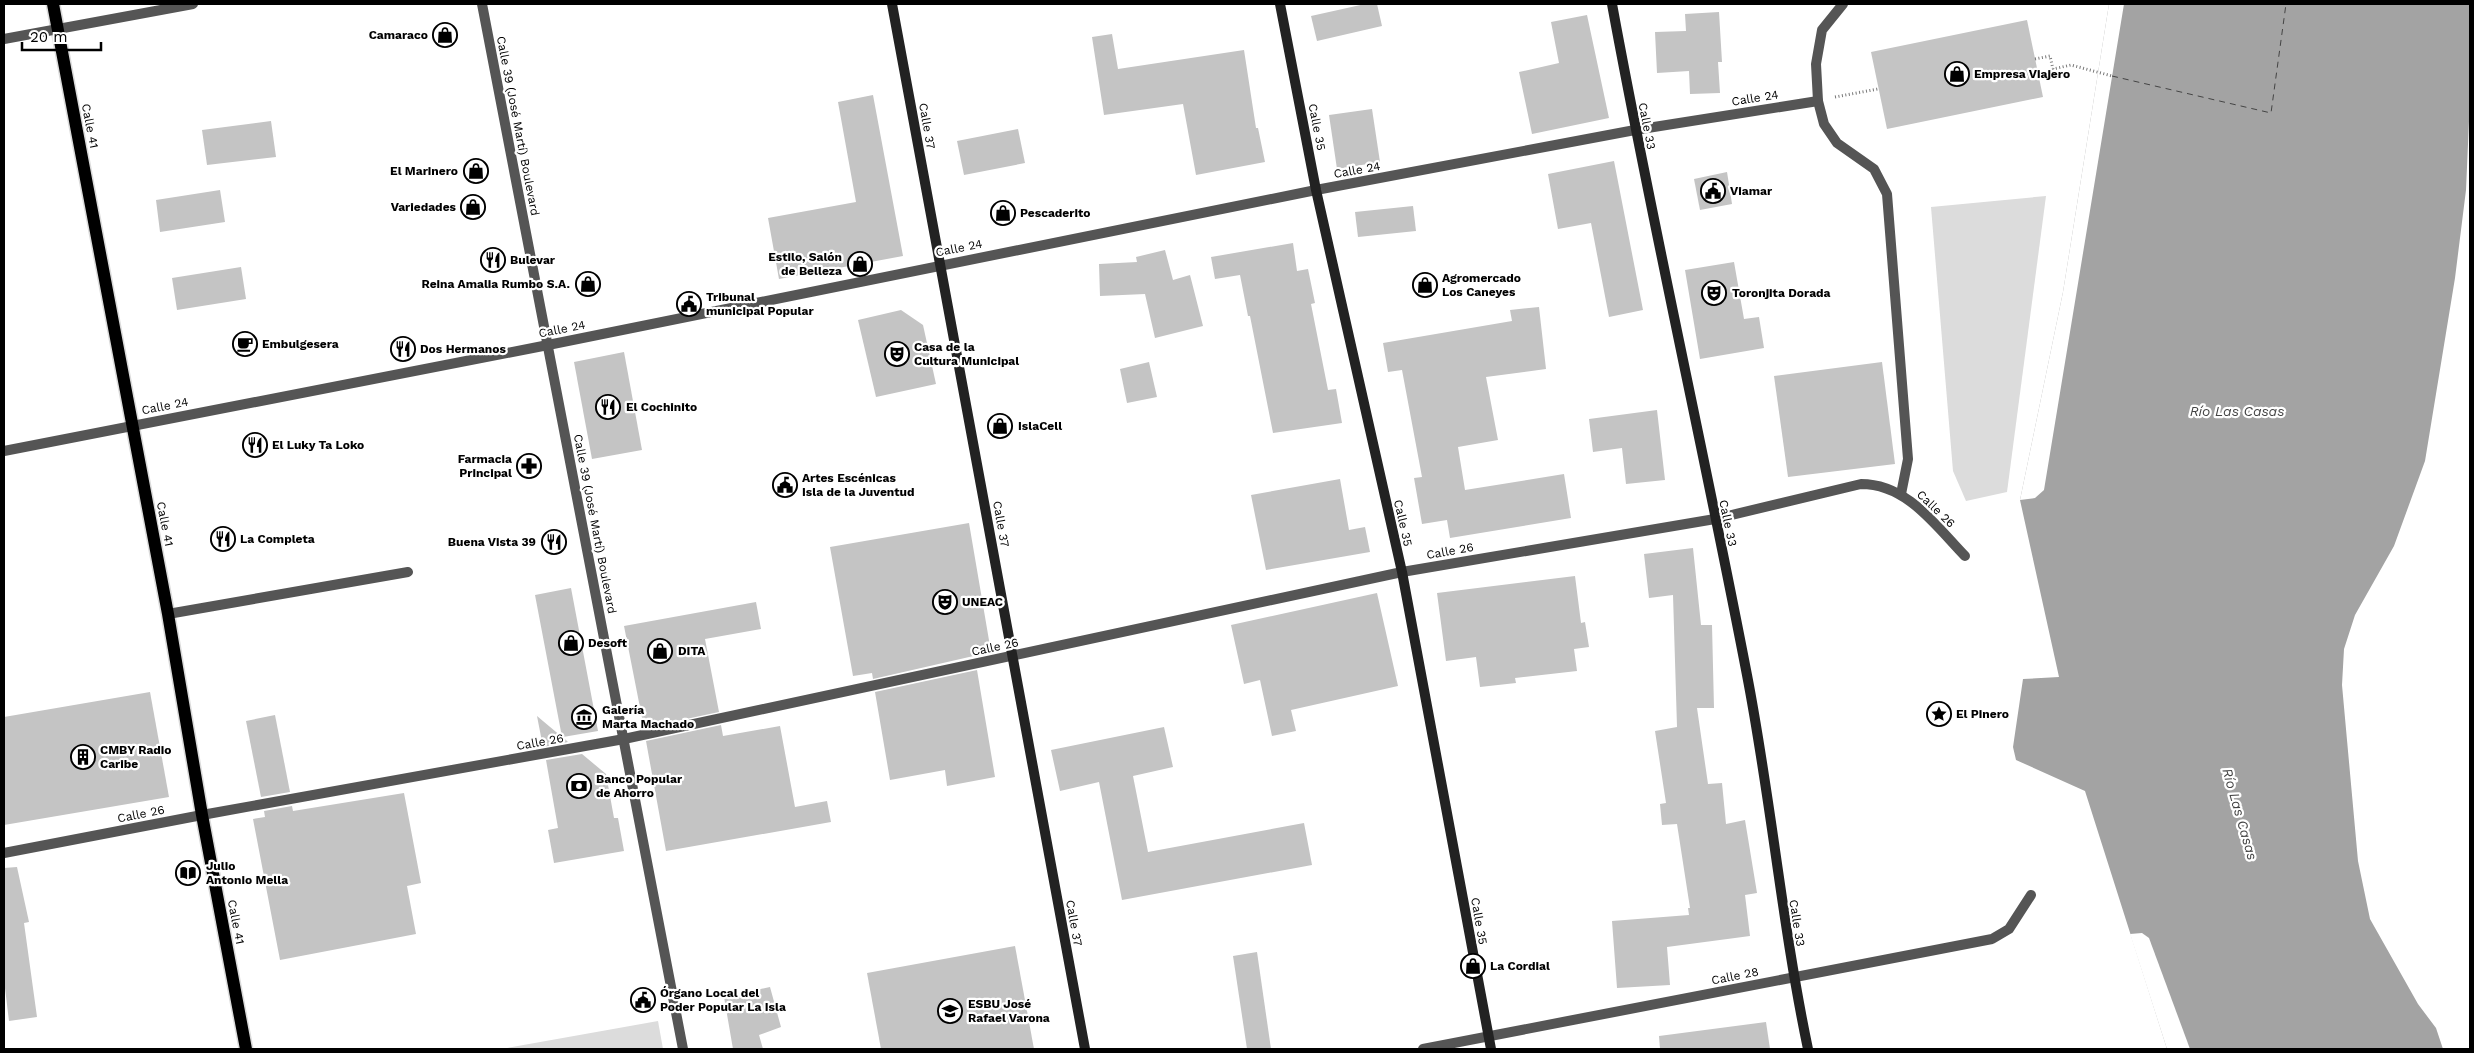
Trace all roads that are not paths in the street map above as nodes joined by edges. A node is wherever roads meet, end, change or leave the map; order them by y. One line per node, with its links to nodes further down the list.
1 (53, 4): 8 (main road, Calle 41)
2 (193, 4): 8 (street)
3 (482, 4): 14 (street, Calle 39 (José Martí) Boulevard)
4 (892, 4): 13 (street, Calle 37)
5 (1280, 4): 12 (street, Calle 35)
6 (1612, 4): 11 (street, Calle 33)
7 (1843, 4): 10 (street)
8 (57, 29): 9 (street); 15 (main road, Calle 41)
9 (4, 39)
10 (1818, 101): 11 (street, Calle 24); 17 (street)
11 (1635, 130): 12 (street, Calle 24); 18 (street, Calle 33)
12 (1316, 190): 13 (street, Calle 24); 21 (street, Calle 35)
13 (940, 264): 14 (street, Calle 24); 23 (street, Calle 37)
14 (548, 345): 15 (street, Calle 24); 24 (street, Calle 39 (José Martí) Boulevard)
15 (133, 425): 16 (street, Calle 24); 22 (main road, Calle 41)
16 (4, 451)
17 (1901, 494): 18 (street, Calle 26); 19 (street, Calle 26)
18 (1715, 519): 21 (street, Calle 26); 28 (street, Calle 33)
19 (1965, 556)
20 (408, 572): 22 (street)
21 (1402, 572): 23 (street, Calle 26); 29 (street, Calle 35)
22 (168, 614): 25 (main road, Calle 41)
23 (1012, 656): 24 (street, Calle 26); 32 (street, Calle 37)
24 (624, 739): 25 (street, Calle 26); 31 (street, Calle 39 (José Martí) Boulevard)
25 (202, 815): 26 (street, Calle 26); 30 (main road, Calle 41)
26 (4, 853)
27 (2031, 895): 28 (street, Calle 28)
28 (1793, 978): 29 (street, Calle 28); 35 (street, Calle 33)
29 (1488, 1037): 33 (street, Calle 28); 34 (street, Calle 35)
30 (246, 1049)
31 (683, 1049)
32 (1085, 1049)
33 (1423, 1049)
34 (1491, 1049)
35 (1808, 1049)

